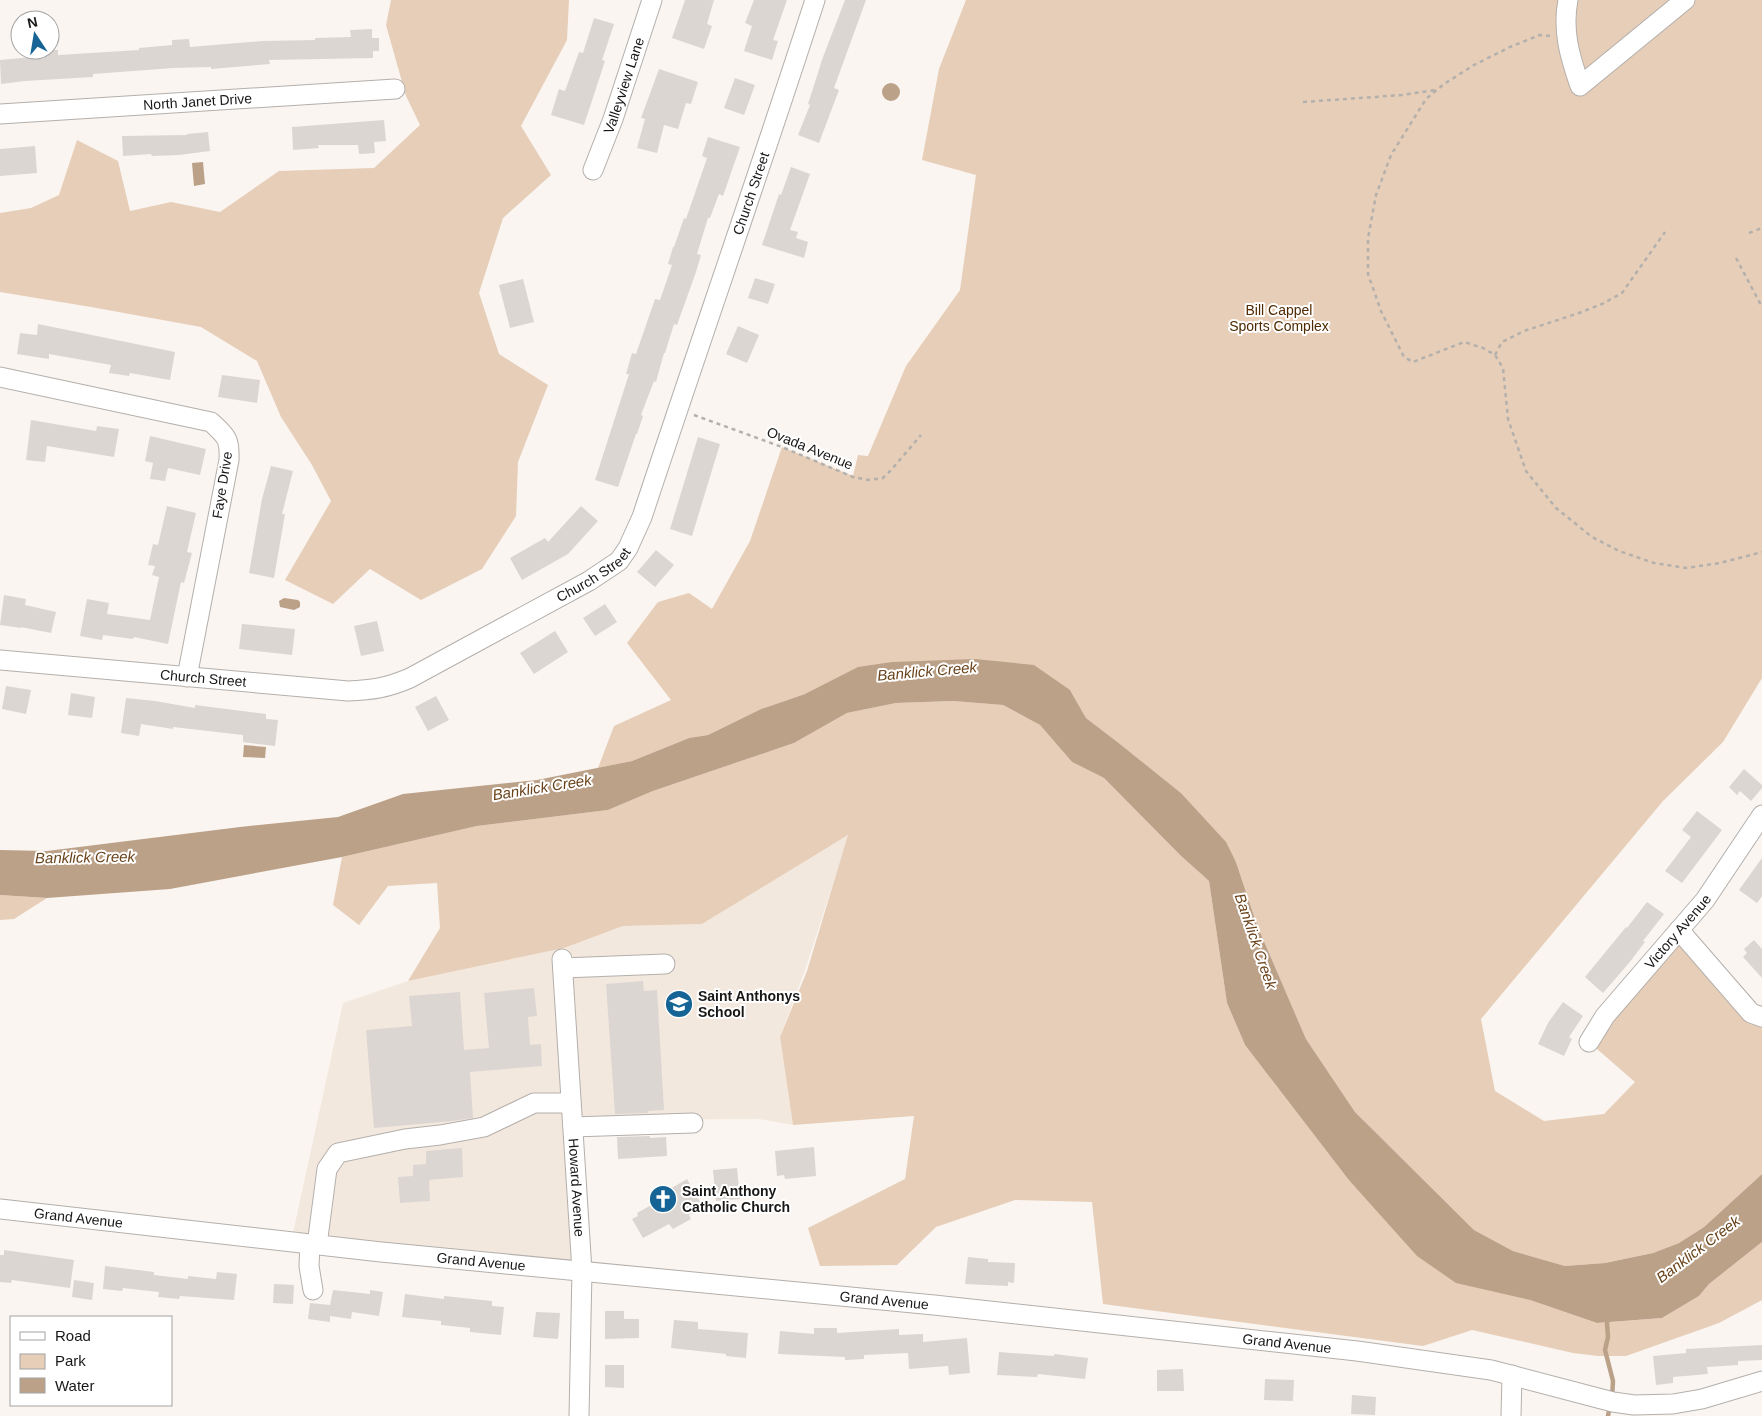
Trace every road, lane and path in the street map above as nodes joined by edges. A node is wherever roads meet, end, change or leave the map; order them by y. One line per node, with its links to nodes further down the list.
1 (652, 0): 10 (street, Valleyview Lane)
2 (815, 0): 18 (street, Church Street)
3 (1568, 0): 5 (street)
4 (1685, 0): 5 (street)
5 (1566, 37): 7 (path)
6 (395, 89): 9 (street, North Janet Drive)
7 (1437, 90): 8 (path); 16 (path)
8 (1303, 102)
9 (0, 114)
10 (593, 170)
11 (1762, 228): 13 (path)
12 (1665, 232): 16 (path)
13 (1749, 233)
14 (1736, 258): 15 (path)
15 (1762, 306)
16 (1495, 355): 20 (path)
17 (0, 377): 22 (street, Faye Drive)
18 (678, 409): 19 (path, Ovada Avenue); 22 (street, Church Street)
19 (921, 435)
20 (1762, 552)
21 (0, 660): 22 (street, Church Street)
22 (187, 677)
23 (1762, 815): 24 (street, Victory Avenue)
24 (1679, 930): 26 (street); 27 (street, Victory Avenue)
25 (665, 964): 28 (street, Howard Avenue)
26 (1762, 1017)
27 (1589, 1042)
28 (571, 1103): 30 (street, Howard Avenue); 32 (street)
29 (693, 1123): 30 (street)
30 (573, 1127): 33 (street, Howard Avenue)
31 (0, 1209): 32 (street, Grand Avenue)
32 (313, 1245): 33 (street, Grand Avenue); 34 (street)
33 (582, 1271): 35 (street, Grand Avenue); 37 (street, Howard Avenue)
34 (313, 1290)
35 (1512, 1374): 36 (street, Grand Avenue); 38 (street)
36 (1762, 1381)
37 (578, 1416)
38 (1511, 1416)

